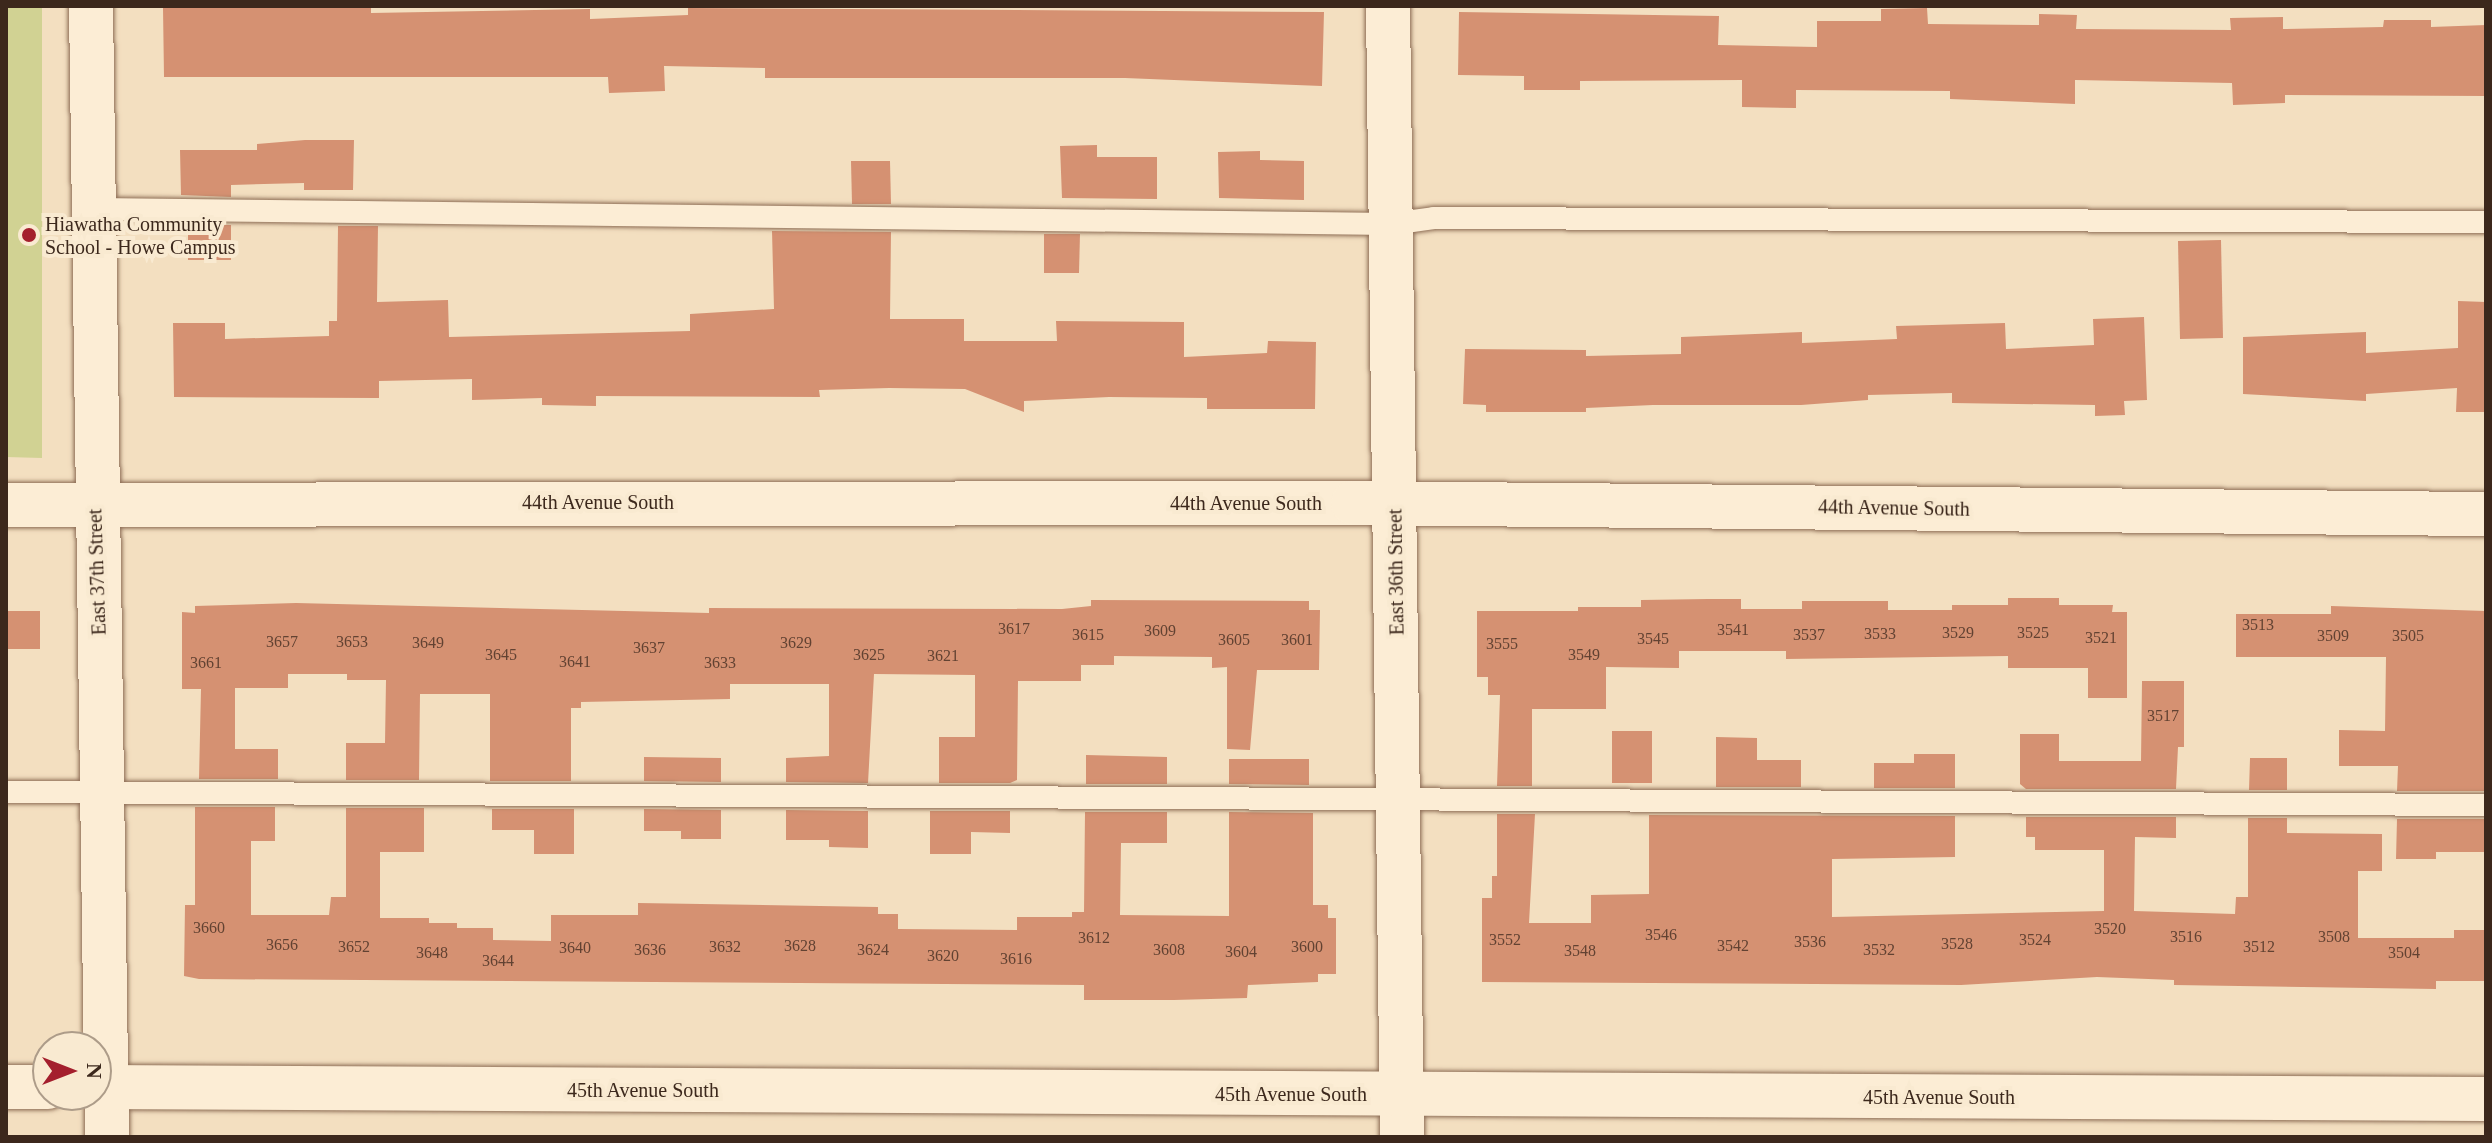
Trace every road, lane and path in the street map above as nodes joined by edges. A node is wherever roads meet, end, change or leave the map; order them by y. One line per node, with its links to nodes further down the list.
1 (91, 6): 3 (street, East 37th Street)
2 (1388, 6): 5 (street, East 36th Street)
3 (96, 209): 5 (lane); 6 (street, East 37th Street)
4 (2486, 222): 5 (lane)
5 (1391, 224): 7 (street, East 36th Street)
6 (96, 503): 7 (street, 44th Avenue South); 8 (street, 44th Avenue South); 11 (street, East 37th Street)
7 (1395, 503): 9 (street, 44th Avenue South); 12 (street, East 36th Street)
8 (6, 505)
9 (2486, 514)
10 (6, 792): 11 (lane)
11 (104, 792): 12 (lane); 14 (street, East 37th Street)
12 (1398, 796): 13 (lane); 20 (street, East 36th Street)
13 (2486, 805)
14 (102, 1031)
15 (6, 1087): 16 (street)
16 (32, 1087)
17 (112, 1088): 20 (street, 45th Avenue South)
18 (2486, 1099): 20 (street, 45th Avenue South)
19 (104, 1111): 21 (street, East 37th Street)
20 (1402, 1116)
21 (107, 1137)

